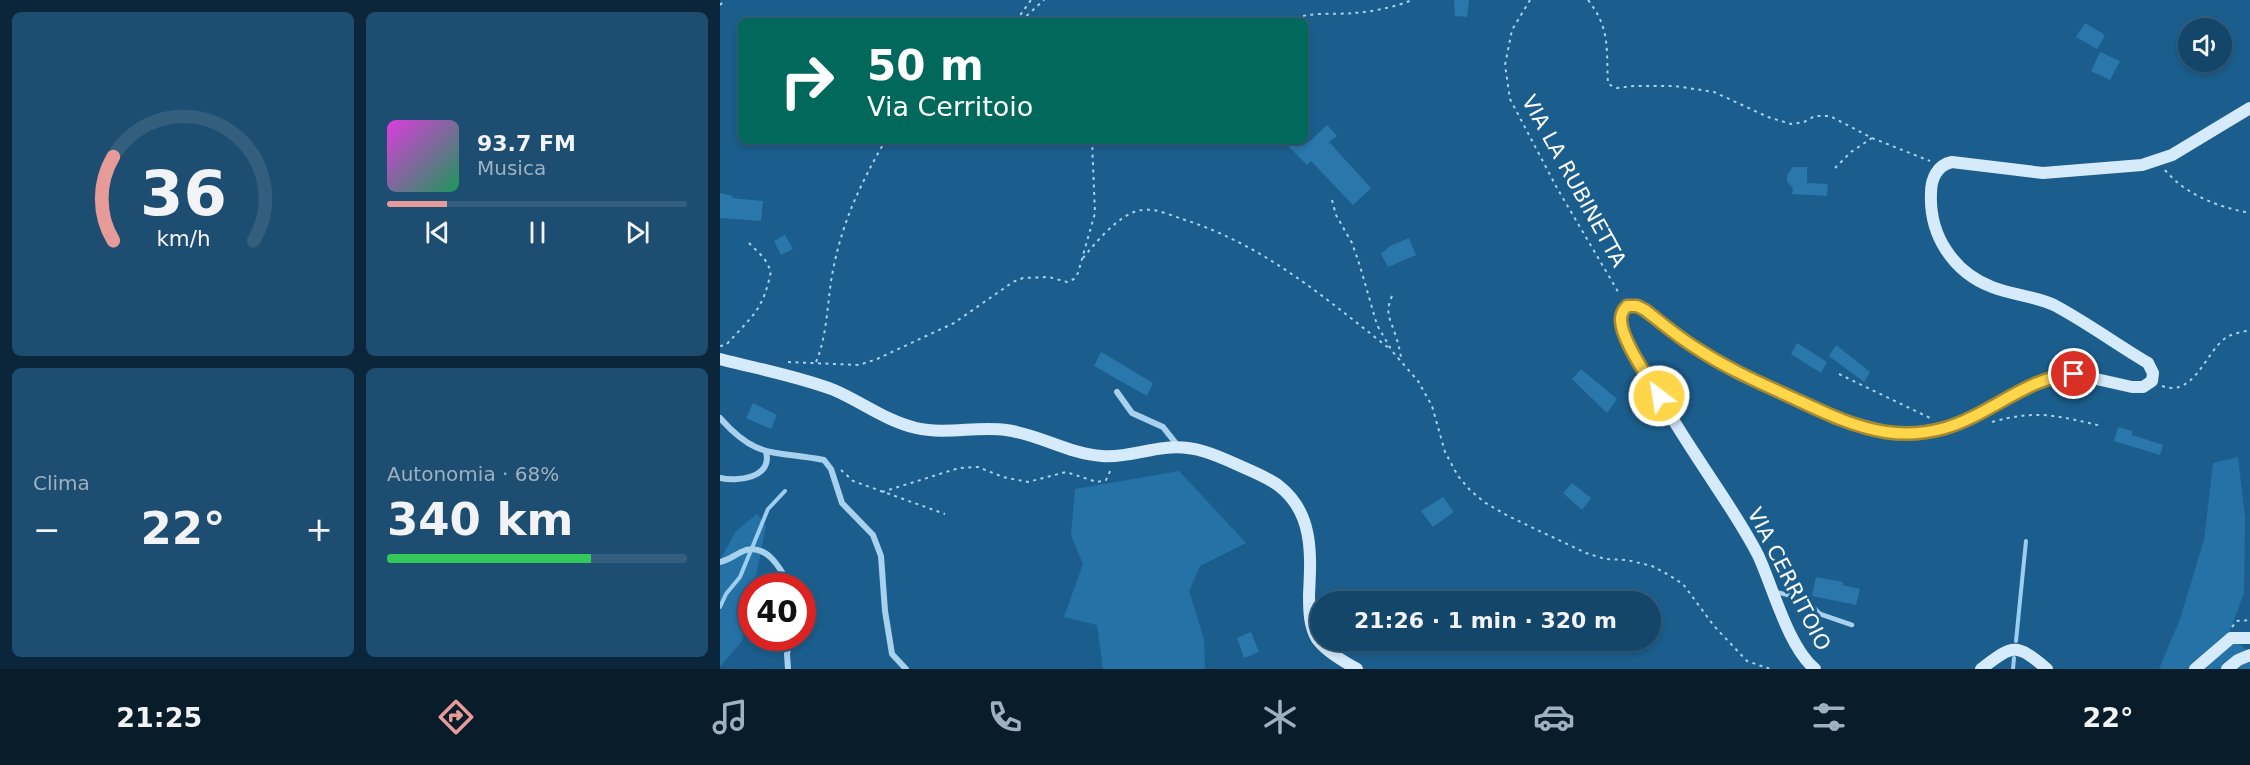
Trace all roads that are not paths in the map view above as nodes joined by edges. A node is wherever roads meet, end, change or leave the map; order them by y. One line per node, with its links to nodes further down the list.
1 (2250, 108): 10 (street, VIA CERRITOIO)
2 (720, 359): 5 (street)
3 (1117, 392): 5 (street)
4 (720, 417): 6 (street)
5 (1178, 447): 17 (street)
6 (766, 453): 7 (street); 16 (street)
7 (720, 478)
8 (720, 561): 9 (street)
9 (781, 573)
10 (1773, 591): 11 (lane); 18 (street, VIA CERRITOIO)
11 (1852, 625)
12 (2250, 638): 21 (street)
13 (787, 651): 15 (street)
14 (2250, 655): 22 (street)
15 (788, 669)
16 (906, 669)
17 (1356, 669)
18 (1815, 669)
19 (1981, 669): 20 (street)
20 (2047, 669)
21 (2195, 669)
22 (2228, 669)

